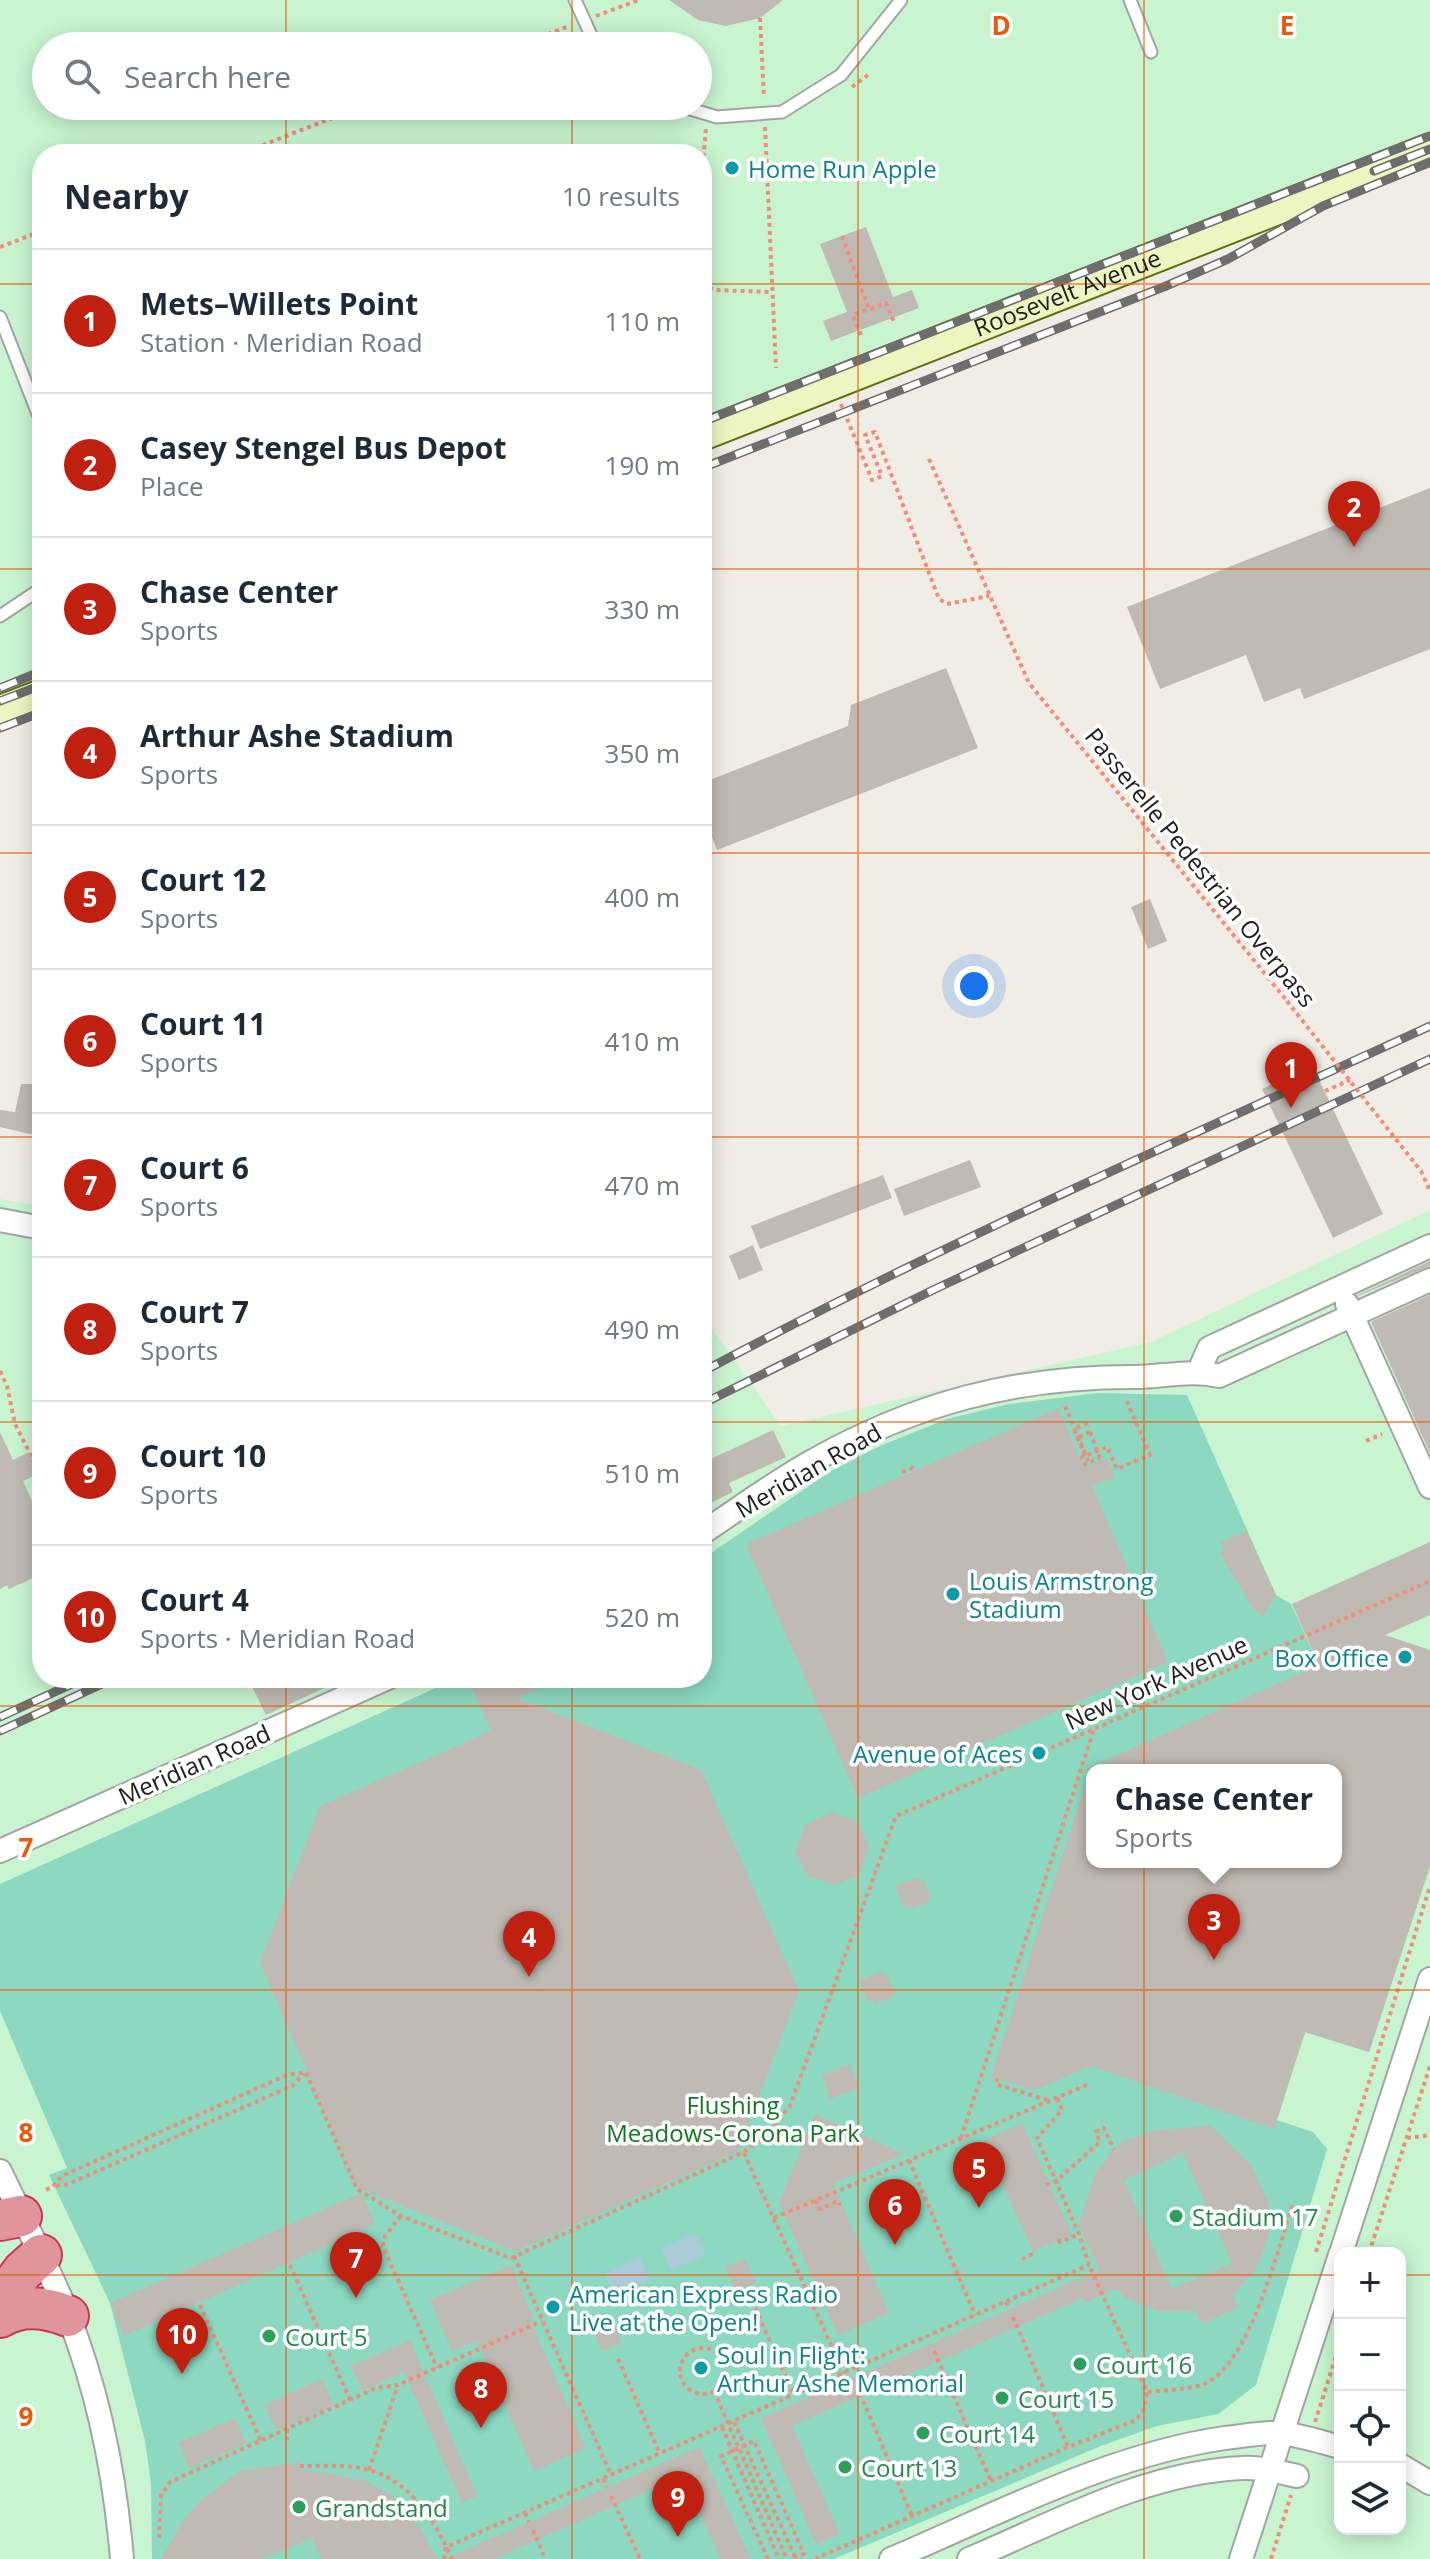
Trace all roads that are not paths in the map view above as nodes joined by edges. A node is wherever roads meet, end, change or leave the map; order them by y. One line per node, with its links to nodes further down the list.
1 (575, 0): 4 (lane)
2 (901, 0): 6 (lane)
3 (1130, 0): 5 (lane)
4 (590, 32)
5 (1151, 52)
6 (712, 116)
7 (1430, 149): 10 (main road, Roosevelt Avenue)
8 (0, 317): 9 (lane)
9 (32, 399)
10 (712, 431)
11 (32, 595): 12 (lane)
12 (0, 616)
13 (32, 699): 14 (main road)
14 (0, 711)
15 (0, 1220): 16 (street)
16 (32, 1226)
17 (1430, 1246): 19 (street)
18 (1430, 1280): 20 (street, Meridian Road)
19 (1340, 1288): 20 (street); 21 (street)
20 (1352, 1316): 21 (street, Meridian Road); 22 (street)
21 (1199, 1371): 23 (street, Meridian Road)
22 (1430, 1487)
23 (712, 1527)
24 (366, 1688): 25 (street, Meridian Road)
25 (0, 1851)
26 (1430, 1979): 29 (street)
27 (0, 2171): 28 (street)
28 (22, 2209): 30 (street)
29 (1342, 2247)
30 (41, 2255): 32 (highway); 33 (street)
31 (1334, 2273): 35 (street)
32 (0, 2302)
33 (68, 2316): 34 (highway); 41 (street)
34 (0, 2317)
35 (1282, 2433): 36 (street); 38 (street); 42 (street)
36 (1334, 2446)
37 (1406, 2469): 40 (street)
38 (1270, 2470): 39 (street); 43 (street); 44 (street)
39 (1297, 2476)
40 (1430, 2483)
41 (122, 2559)
42 (891, 2559)
43 (969, 2559)
44 (1241, 2559)

